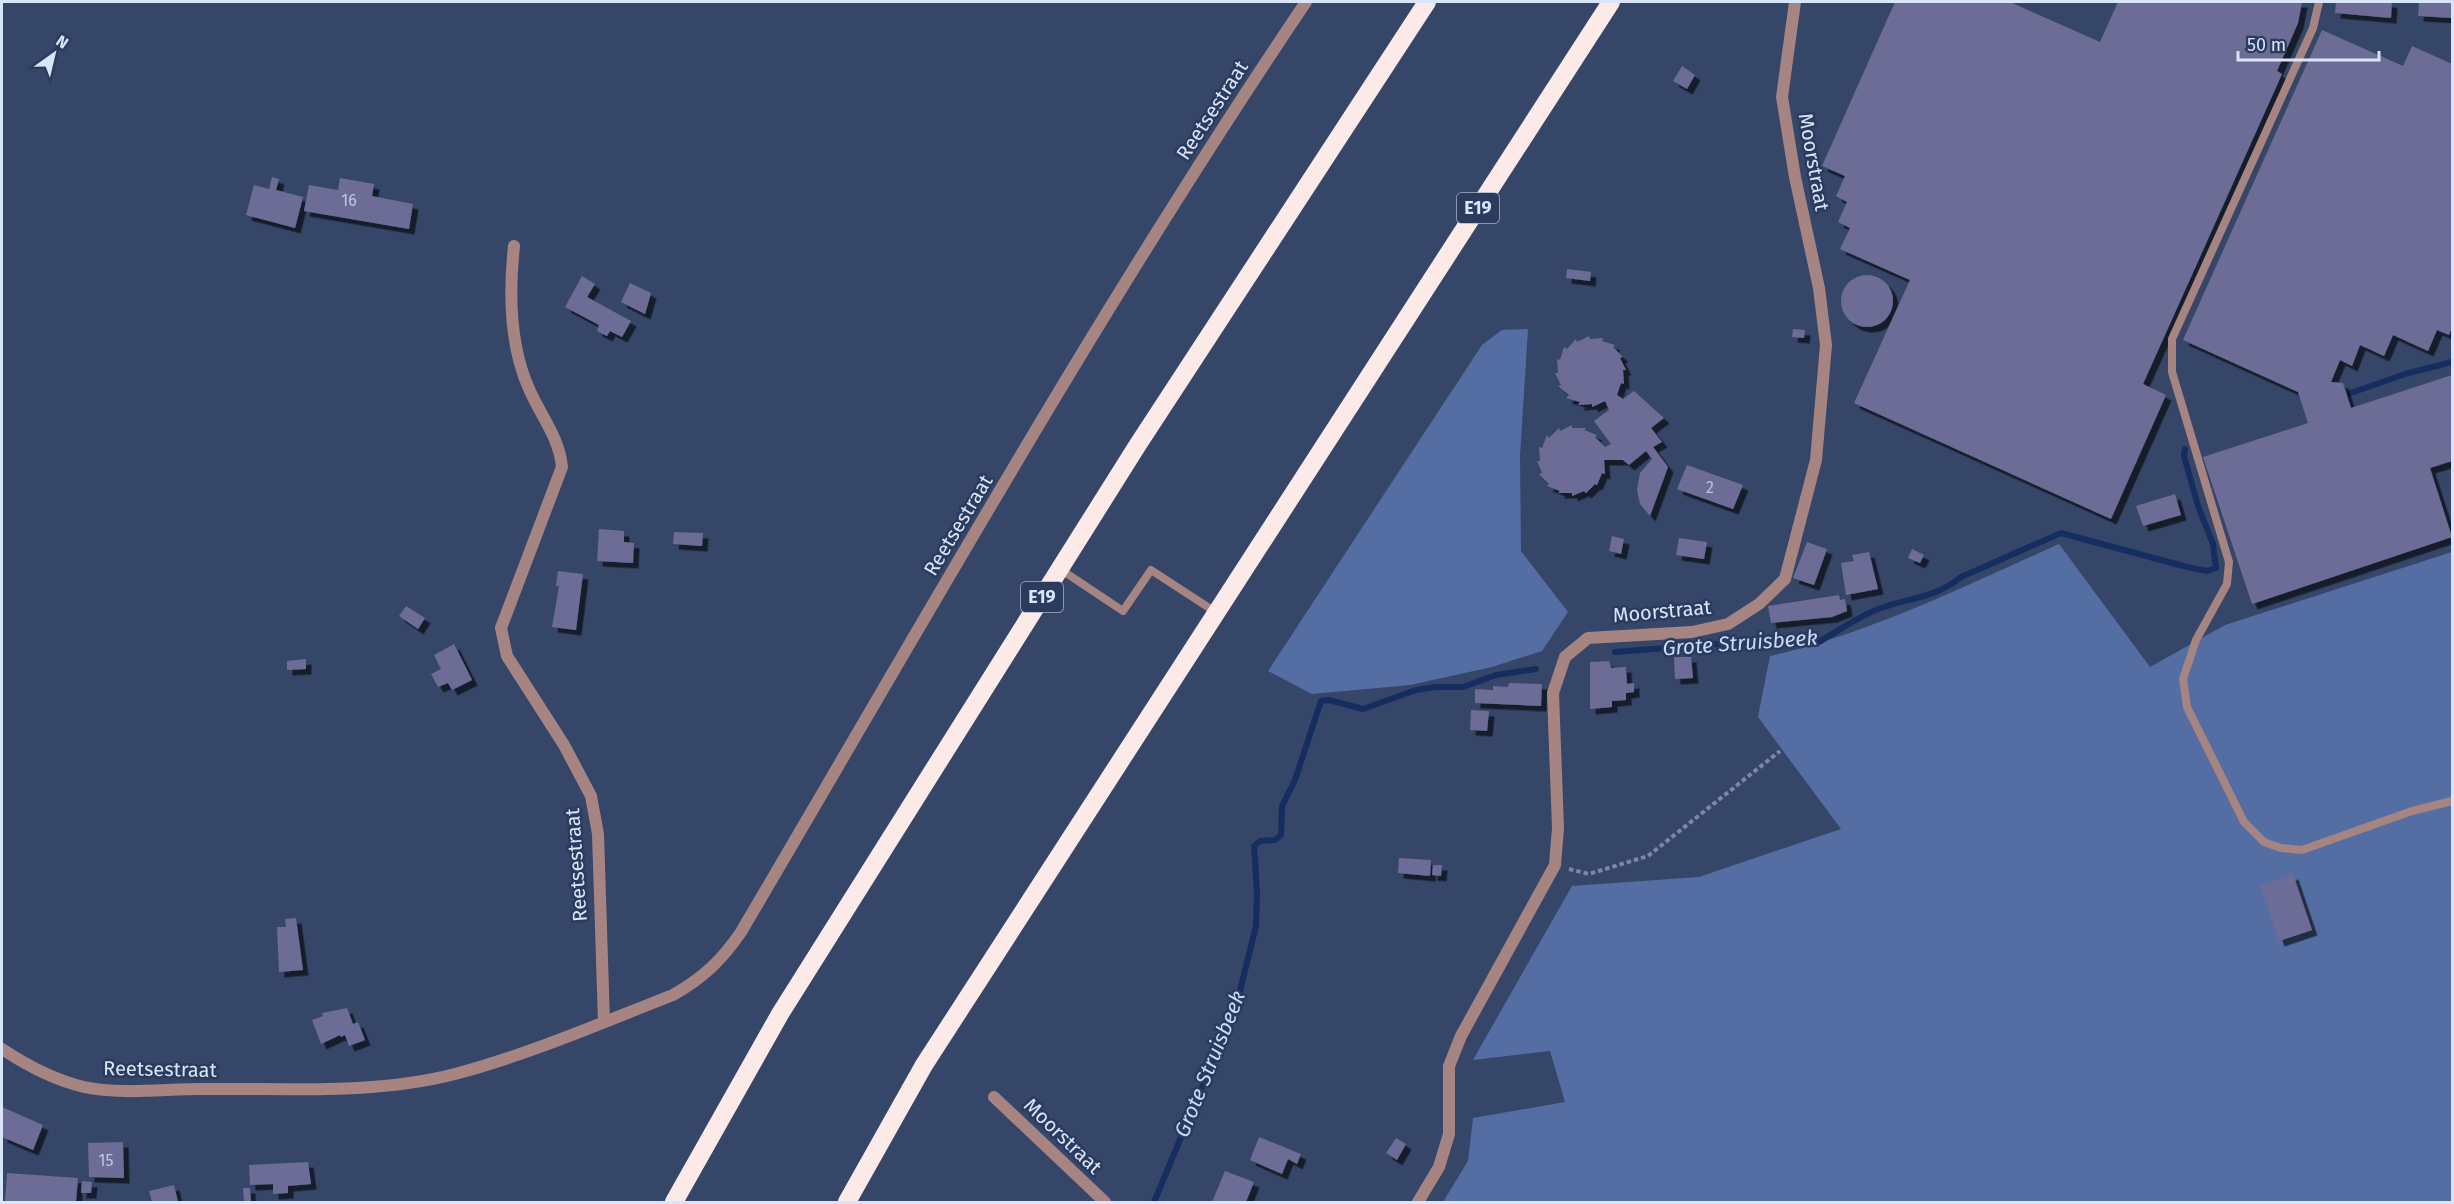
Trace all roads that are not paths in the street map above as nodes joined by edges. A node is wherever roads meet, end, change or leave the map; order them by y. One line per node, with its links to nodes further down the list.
1 (1306, 2): 10 (street, Reetsestraat)
2 (1427, 2): 7 (highway, E19)
3 (1611, 2): 8 (highway, E19)
4 (1795, 2): 16 (street, Moorstraat)
5 (2319, 2): 9 (lane)
6 (514, 246): 10 (street, Reetsestraat)
7 (1060, 569): 8 (lane); 13 (highway, E19)
8 (1218, 613): 14 (highway, E19)
9 (2452, 801)
10 (604, 1022): 11 (street, Reetsestraat)
11 (2, 1049)
12 (994, 1097): 15 (street, Moorstraat)
13 (674, 1203)
14 (847, 1203)
15 (1105, 1203)
16 (1419, 1203)

